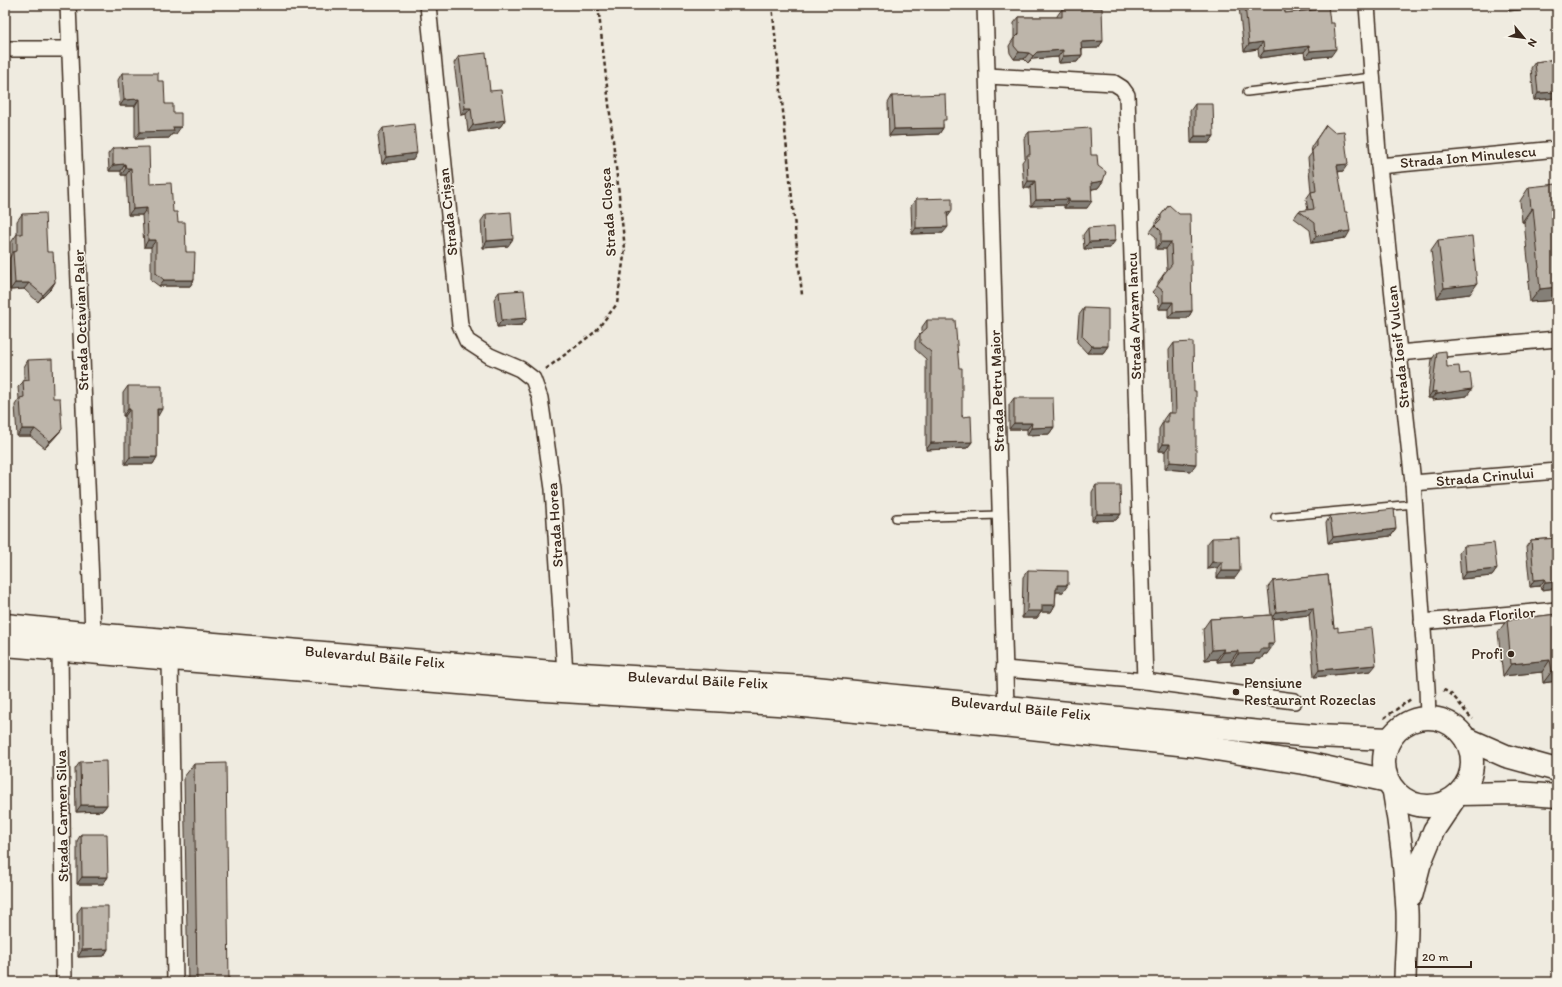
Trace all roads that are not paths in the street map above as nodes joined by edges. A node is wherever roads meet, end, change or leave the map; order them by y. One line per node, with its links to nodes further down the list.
1 (68, 5): 5 (street, Strada Octavian Paler)
2 (428, 5): 14 (street, Strada Crișan)
3 (985, 5): 7 (street, Strada Petru Maior)
4 (1367, 5): 8 (street, Strada Iosif Vulcan)
5 (70, 49): 6 (street); 24 (street, Strada Octavian Paler)
6 (5, 50)
7 (988, 76): 18 (street, Strada Petru Maior); 30 (street, Strada Avram Iancu)
8 (1372, 76): 9 (lane); 11 (street, Strada Iosif Vulcan)
9 (1246, 92)
10 (1557, 149): 11 (street, Strada Ion Minulescu)
11 (1379, 166): 13 (street, Strada Iosif Vulcan)
12 (1557, 339): 13 (street)
13 (1398, 353): 16 (street, Strada Iosif Vulcan)
14 (533, 379): 29 (street, Strada Horea)
15 (1557, 471): 16 (street, Strada Crinului)
16 (1412, 483): 17 (street, Strada Iosif Vulcan)
17 (1414, 504): 20 (lane); 22 (street, Strada Iosif Vulcan)
18 (1000, 515): 19 (lane); 28 (street, Strada Petru Maior)
19 (896, 518)
20 (1275, 518)
21 (1557, 610): 22 (street, Strada Florilor)
22 (1422, 622): 33 (street, Strada Iosif Vulcan)
23 (5, 625): 24 (main road, Bulevardul Băile Felix)
24 (93, 634): 29 (main road, Bulevardul Băile Felix)
25 (5, 645): 26 (main road, Bulevardul Băile Felix)
26 (60, 650): 27 (main road, Bulevardul Băile Felix); 41 (street, Strada Carmen Silva)
27 (170, 660): 37 (main road, Bulevardul Băile Felix); 42 (street)
28 (1004, 670): 30 (street); 32 (street, Strada Petru Maior)
29 (565, 673): 32 (main road, Bulevardul Băile Felix)
30 (1145, 681): 31 (street)
31 (1294, 701)
32 (1006, 706): 35 (main road, Bulevardul Băile Felix)
33 (1428, 717): 34 (main road); 35 (main road)
34 (1465, 738): 36 (main road); 38 (main road)
35 (1390, 739): 37 (main road)
36 (1557, 770)
37 (1390, 785): 38 (main road); 40 (main road)
38 (1458, 795): 39 (main road); 40 (main road)
39 (1557, 796)
40 (1407, 913): 43 (main road)
41 (64, 982)
42 (175, 982)
43 (1405, 982)

